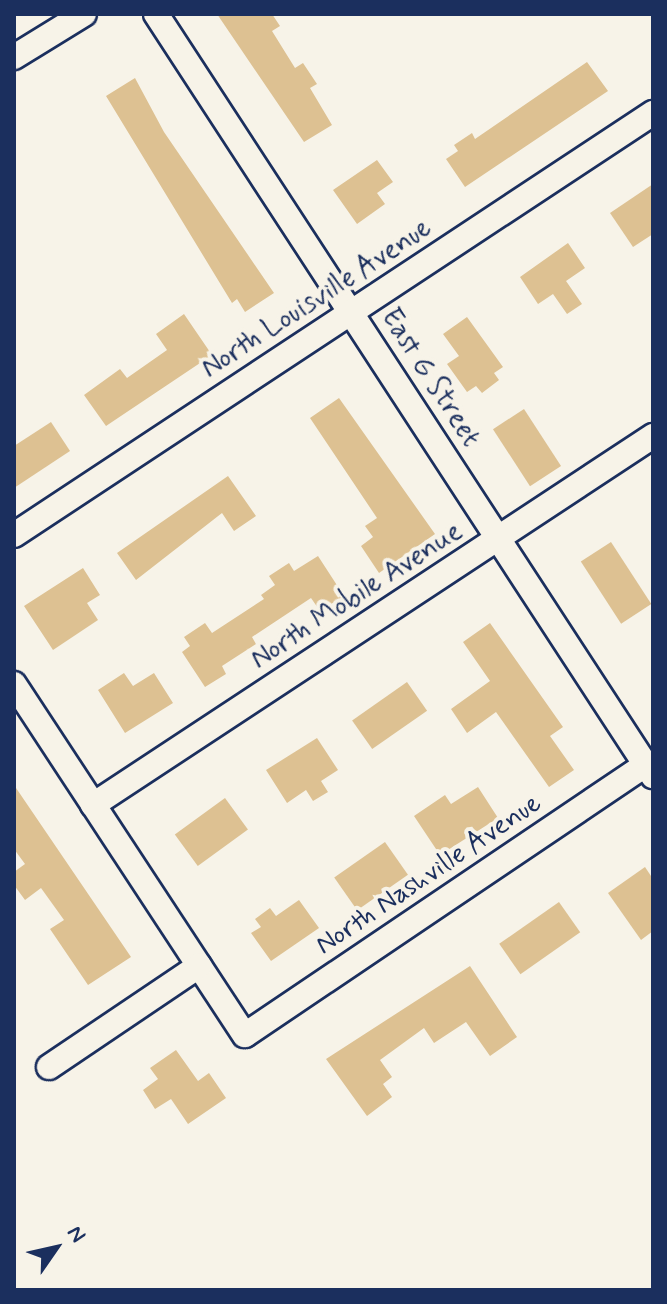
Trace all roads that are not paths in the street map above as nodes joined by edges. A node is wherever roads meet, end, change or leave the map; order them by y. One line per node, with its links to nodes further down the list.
1 (84, 14): 3 (street)
2 (156, 14): 5 (street, East G Street)
3 (14, 57)
4 (653, 113): 5 (street, North Louisville Avenue)
5 (351, 313): 7 (street, North Louisville Avenue); 8 (street, East G Street)
6 (653, 436): 8 (street, North Mobile Avenue)
7 (14, 535)
8 (498, 538): 10 (street, East G Street); 11 (street, North Mobile Avenue)
9 (14, 684): 11 (street)
10 (650, 770): 12 (street, North Nashville Avenue)
11 (93, 805): 12 (street)
12 (199, 966): 13 (street)
13 (49, 1067)

